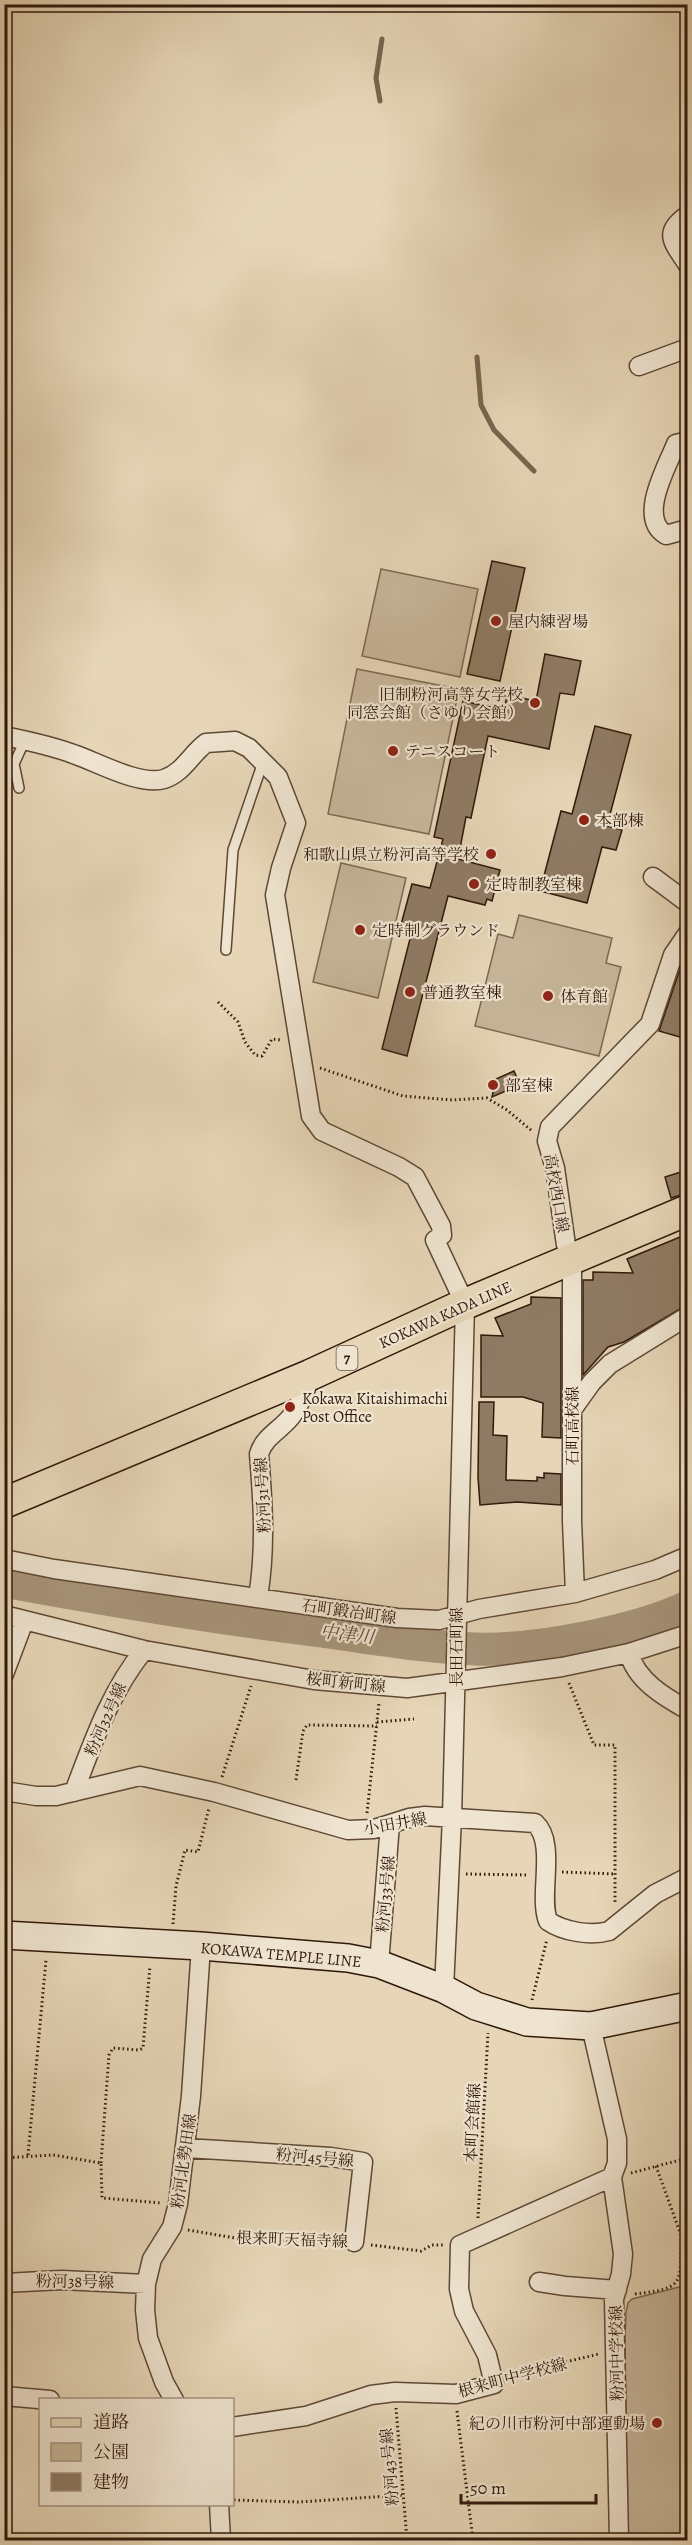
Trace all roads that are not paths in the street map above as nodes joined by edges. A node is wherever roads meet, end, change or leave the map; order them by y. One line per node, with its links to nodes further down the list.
1 (687, 215): 2 (street)
2 (687, 265)
3 (687, 348): 4 (street)
4 (639, 366)
5 (687, 441): 6 (street)
6 (687, 529)
7 (4, 736): 8 (street)
8 (25, 740): 9 (street); 10 (lane)
9 (263, 762): 14 (lane); 17 (street)
10 (19, 788)
11 (653, 878): 12 (street)
12 (687, 903)
13 (687, 933): 16 (street, 高校西口線)
14 (226, 950)
15 (687, 1210): 16 (main road, KOKAWA KADA LINE / 7)
16 (569, 1252): 17 (main road, KOKAWA KADA LINE / 7); 20 (street, 石町高校線)
17 (465, 1304): 19 (main road, KOKAWA KADA LINE / 7); 28 (street, 長田石町線)
18 (687, 1317): 20 (street)
19 (310, 1375): 21 (main road, KOKAWA KADA LINE / 7); 25 (street, 粉河31号線)
20 (572, 1410): 24 (street, 石町高校線)
21 (4, 1503)
22 (687, 1556): 24 (street, 石町鍛冶町線)
23 (4, 1559): 25 (street, 石町鍛冶町線)
24 (575, 1593): 28 (street, 石町鍛冶町線)
25 (258, 1597): 28 (street, 石町鍛冶町線)
26 (4, 1615): 27 (street, 桜町新町線)
27 (24, 1621): 30 (street, 桜町新町線); 32 (street)
28 (456, 1621): 33 (street, 長田石町線)
29 (687, 1634): 31 (street, 桜町新町線)
30 (144, 1650): 33 (street, 桜町新町線); 36 (street, 粉河32号線)
31 (629, 1653): 33 (street, 桜町新町線); 34 (street)
32 (4, 1674)
33 (456, 1674): 37 (street, 長田石町線)
34 (687, 1710)
35 (4, 1791): 36 (street, 小田井線)
36 (74, 1792): 38 (street, 小田井線)
37 (452, 1817): 38 (street, 小田井線); 39 (street, 小田井線); 43 (street, 長田石町線)
38 (390, 1824): 42 (street, 粉河33号線)
39 (687, 1877)
40 (4, 1935): 41 (main road, KOKAWA TEMPLE LINE)
41 (201, 1946): 42 (main road, KOKAWA TEMPLE LINE); 46 (street, 粉河北勢田線)
42 (379, 1964): 43 (main road, KOKAWA TEMPLE LINE)
43 (444, 1989): 45 (main road, KOKAWA TEMPLE LINE)
44 (687, 2006): 45 (main road, KOKAWA TEMPLE LINE)
45 (591, 2026): 47 (street, 粉河中学校線)
46 (186, 2148): 48 (street, 粉河45号線); 51 (street, 粉河北勢田線)
47 (612, 2178): 52 (street, 粉河中学校線); 56 (street, 根来町中学校線)
48 (354, 2242)
49 (539, 2282): 52 (street)
50 (4, 2283): 51 (street, 粉河38号線)
51 (146, 2284): 54 (street, 粉河北勢田線)
52 (616, 2293): 59 (street, 粉河中学校線)
53 (4, 2396): 55 (street)
54 (173, 2398)
55 (39, 2399)
56 (234, 2427)
57 (219, 2506): 58 (street)
58 (221, 2541)
59 (619, 2541)

